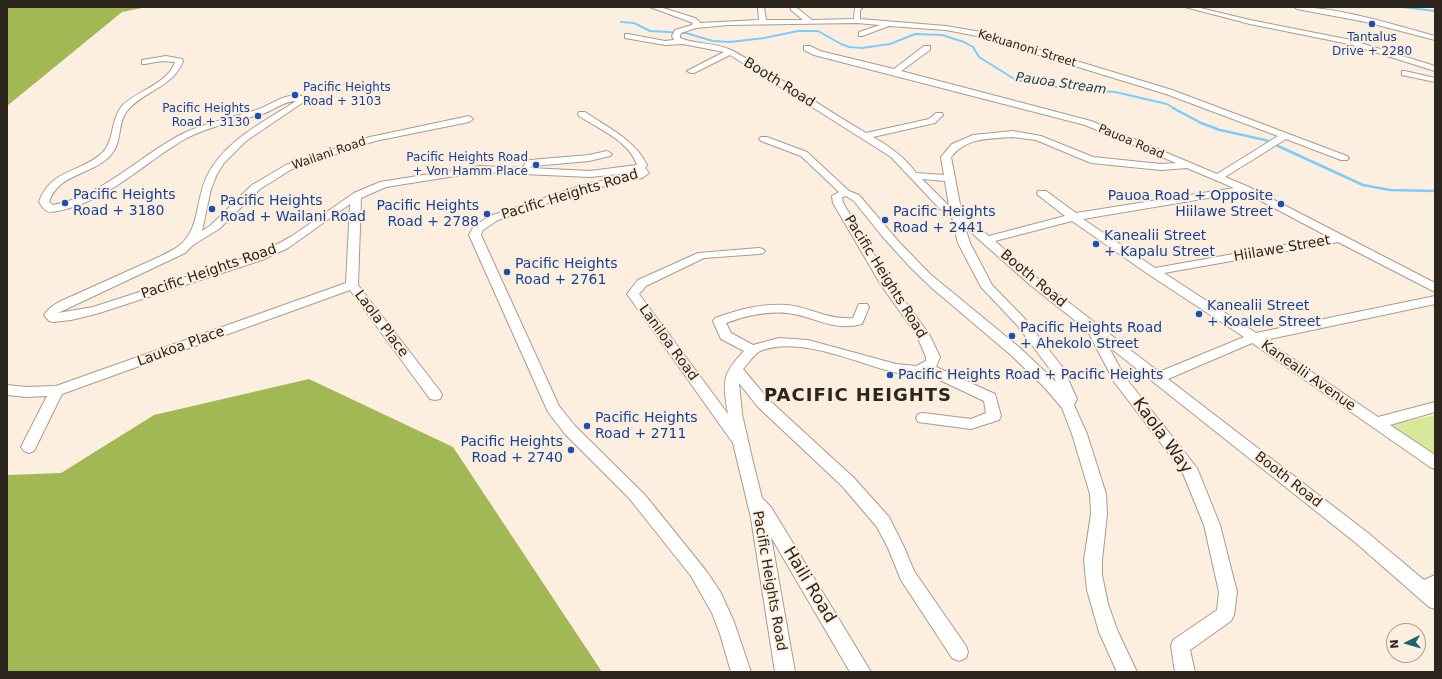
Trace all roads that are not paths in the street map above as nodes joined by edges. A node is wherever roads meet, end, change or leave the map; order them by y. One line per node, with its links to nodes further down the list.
1 (653, 7): 11 (street)
2 (761, 7): 8 (street)
3 (794, 7): 9 (street)
4 (860, 7): 7 (street)
5 (1188, 7): 20 (street)
6 (1297, 7): 15 (street)
7 (857, 20): 9 (street, Kekuanoni Street); 10 (street, Kekuanoni Street)
8 (762, 22): 9 (street, Kekuanoni Street); 11 (street, Kekuanoni Street)
9 (809, 22)
10 (892, 23): 12 (street); 30 (street, Kekuanoni Street)
11 (695, 26): 14 (street)
12 (862, 34)
13 (628, 36): 14 (street)
14 (679, 37): 18 (street, Booth Road)
15 (1435, 38)
16 (807, 48): 22 (street, Pauoa Road)
17 (927, 48): 22 (street)
18 (730, 52): 21 (street); 28 (street, Booth Road)
19 (145, 62): 47 (street, Pacific Heights Road)
20 (1435, 69)
21 (691, 71)
22 (895, 72): 33 (street, Pauoa Road)
23 (1405, 73): 24 (street)
24 (1435, 80)
25 (582, 114): 34 (street)
26 (939, 116): 28 (street)
27 (469, 119): 47 (street, Wailani Road)
28 (866, 136): 36 (street, Booth Road)
29 (764, 139): 40 (street)
30 (1277, 142): 32 (street, Kekuanoni Street); 38 (street)
31 (607, 154): 35 (street)
32 (1344, 158)
33 (1187, 166): 37 (street); 38 (street, Pauoa Road)
34 (640, 168): 35 (street, Pacific Heights Road); 73 (street, Pacific Heights Road)
35 (524, 170): 42 (street, Pacific Heights Road)
36 (913, 176): 37 (street); 43 (street, Booth Road)
37 (949, 178): 43 (street)
38 (1217, 178): 39 (street, Pauoa Road)
39 (1245, 189): 44 (street); 45 (street, Pauoa Road)
40 (846, 193): 57 (street, Pacific Heights Road); 63 (street, Pacific Heights Road)
41 (1042, 193): 44 (street, Kanealii Avenue)
42 (356, 197): 47 (street, Pacific Heights Road); 50 (street, Laola Place)
43 (957, 215): 46 (street, Booth Road); 63 (street)
44 (1073, 217): 46 (street); 49 (street, Kanealii Avenue)
45 (1341, 238): 49 (street, Hiilawe Street); 51 (street, Pauoa Road)
46 (988, 240): 54 (street, Booth Road)
47 (188, 244)
48 (759, 251): 67 (street, Laniloa Road)
49 (1152, 272): 55 (street, Kanealii Avenue)
50 (352, 286): 61 (street, Laukoa Place); 62 (street, Laola Place)
51 (1435, 288)
52 (1435, 300): 55 (street)
53 (863, 307): 56 (street)
54 (1090, 326): 59 (street, Booth Road); 77 (street, Kaola Way)
55 (1253, 338): 59 (street); 66 (street, Kanealii Avenue)
56 (753, 350): 57 (street, Pacific Heights Road); 58 (street, Pacific Heights Road)
57 (927, 368): 65 (street)
58 (736, 369): 67 (street, Pacific Heights Road); 72 (street)
59 (1158, 378): 71 (street, Booth Road)
60 (7, 390): 61 (street, Laukoa Place)
61 (57, 391): 68 (street)
62 (435, 395)
63 (1067, 406): 76 (street, Pacific Heights Road)
64 (1435, 407): 66 (street)
65 (923, 418)
66 (1376, 423): 69 (street, Kanealii Avenue)
67 (742, 444): 70 (street, Pacific Heights Road)
68 (29, 447)
69 (1435, 463)
70 (755, 500): 74 (street, Pacific Heights Road); 75 (street, Haili Road)
71 (1431, 591)
72 (959, 652)
73 (740, 672)
74 (784, 672)
75 (861, 672)
76 (1127, 672)
77 (1185, 672)

